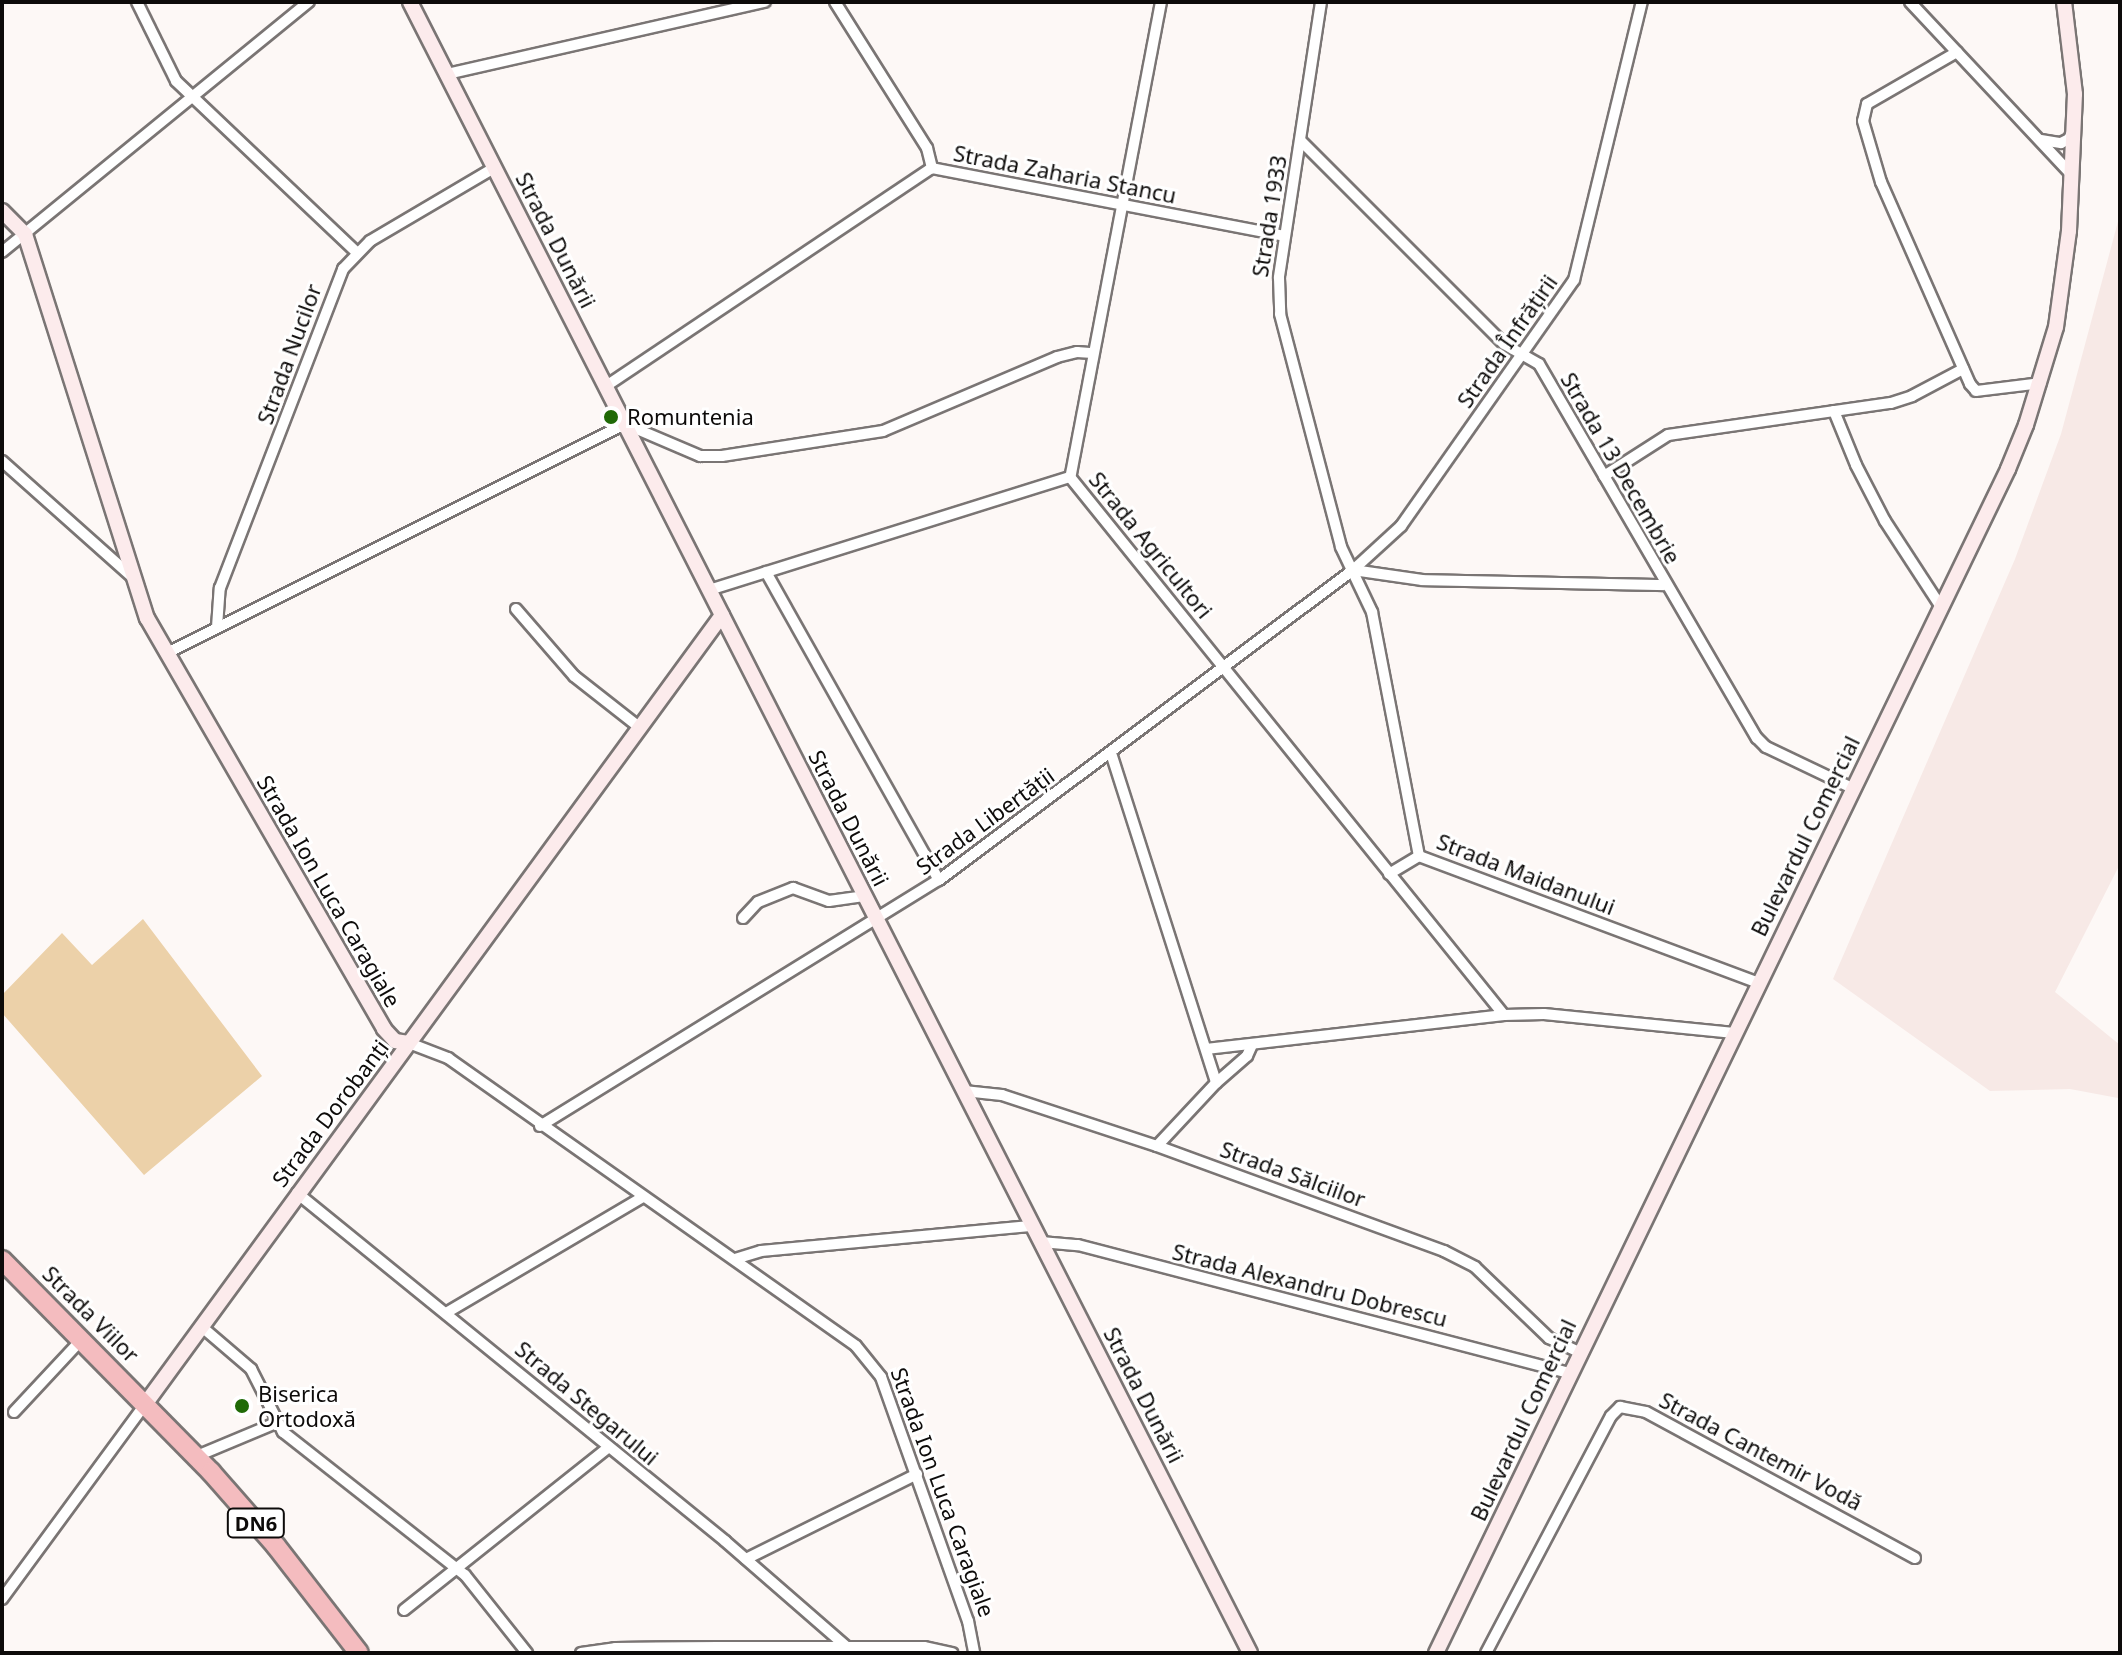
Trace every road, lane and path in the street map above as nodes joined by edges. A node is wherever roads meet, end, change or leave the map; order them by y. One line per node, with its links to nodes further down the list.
1 (137, 2): 13 (street)
2 (309, 2): 13 (street)
3 (410, 2): 12 (main road, Strada Dunării)
4 (765, 2): 12 (street)
5 (835, 2): 18 (street, Strada Zaharia Stancu)
6 (1161, 2): 20 (street, Strada Agricultori)
7 (1321, 2): 16 (street, Strada 1933)
8 (1642, 2): 27 (street, Strada Înfrățirii)
9 (1910, 2): 11 (street)
10 (2064, 2): 14 (main road, Bulevardul Comercial)
11 (1957, 52): 15 (street); 28 (street)
12 (447, 74): 17 (main road, Strada Dunării)
13 (190, 97): 22 (street); 25 (street)
14 (2075, 127): 15 (street); 19 (main road, Bulevardul Comercial)
15 (2039, 140): 19 (street)
16 (1301, 141): 23 (street, Strada 1933); 27 (street, Strada 13 Decembrie)
17 (494, 168): 25 (street, Strada Nucilor); 30 (main road, Strada Dunării)
18 (932, 168): 20 (street, Strada Zaharia Stancu); 30 (street)
19 (2073, 177): 29 (main road, Bulevardul Comercial)
20 (1122, 206): 23 (street, Strada Zaharia Stancu); 26 (street, Strada Agricultori)
21 (2, 211): 22 (main road, Strada Ion Luca Caragiale)
22 (25, 234): 24 (street); 38 (main road, Strada Ion Luca Caragiale)
23 (1285, 236): 36 (street, Strada 1933)
24 (2, 252)
25 (356, 252): 44 (street, Strada Nucilor)
26 (1093, 353): 32 (street); 35 (street, Strada Agricultori)
27 (1521, 356): 34 (street, Strada 13 Decembrie); 36 (street, Strada Înfrățirii)
28 (1963, 369): 29 (street); 31 (street)
29 (2041, 383): 41 (main road, Bulevardul Comercial)
30 (606, 386): 32 (main road, Strada Dunării)
31 (1834, 411): 34 (street); 41 (street)
32 (625, 424): 40 (main road, Strada Dunării); 44 (street)
33 (2, 461): 38 (street)
34 (1604, 476): 39 (street, Strada 13 Decembrie)
35 (1070, 477): 37 (street); 46 (street, Strada Agricultori)
36 (1353, 570): 39 (street); 46 (street, Strada Libertății); 50 (street, Strada Maidanului)
37 (766, 572): 40 (street); 52 (street)
38 (135, 579): 45 (main road, Strada Ion Luca Caragiale)
39 (1664, 585): 49 (street, Strada 13 Decembrie)
40 (709, 590): 43 (main road, Strada Dunării)
41 (1941, 607): 49 (main road, Bulevardul Comercial)
42 (516, 609): 47 (street)
43 (722, 615): 47 (main road, Strada Dorobanți); 53 (main road, Strada Dunării)
44 (217, 627): 45 (street)
45 (167, 653): 59 (main road, Strada Ion Luca Caragiale)
46 (1224, 669): 48 (street, Strada Libertății); 51 (street, Strada Agricultori)
47 (639, 727): 59 (main road, Strada Dorobanți)
48 (1111, 753): 52 (street, Strada Libertății); 61 (street)
49 (1852, 788): 56 (main road, Bulevardul Comercial)
50 (1419, 856): 51 (street); 56 (street, Strada Maidanului)
51 (1389, 874): 57 (street, Strada Agricultori)
52 (939, 880): 55 (street, Strada Libertății)
53 (864, 896): 54 (street); 55 (main road, Strada Dunării)
54 (743, 918)
55 (877, 921): 63 (main road, Strada Dunării); 64 (street, Strada Libertății)
56 (1758, 983): 58 (main road, Bulevardul Comercial)
57 (1504, 1015): 58 (street); 60 (street)
58 (1734, 1033): 75 (main road, Bulevardul Comercial)
59 (409, 1043): 64 (street, Strada Ion Luca Caragiale); 66 (main road, Strada Dorobanți)
60 (1252, 1045): 61 (street); 62 (street)
61 (1206, 1049): 62 (street)
62 (1216, 1083): 65 (street)
63 (964, 1091): 65 (street, Strada Sălciilor); 68 (main road, Strada Dunării)
64 (540, 1126): 67 (street, Strada Ion Luca Caragiale)
65 (1157, 1146): 75 (street, Strada Sălciilor)
66 (297, 1193): 72 (street, Strada Stegarului); 73 (main road, Strada Dorobanți)
67 (643, 1197): 70 (street, Strada Ion Luca Caragiale); 72 (street)
68 (1033, 1226): 69 (main road, Strada Dunării); 70 (street)
69 (1041, 1242): 76 (street, Strada Alexandru Dobrescu); 95 (main road, Strada Dunării)
70 (735, 1259): 82 (street, Strada Ion Luca Caragiale)
71 (2, 1260): 74 (highway, Strada Viilor / DN6)
72 (446, 1313): 80 (street, Strada Stegarului)
73 (202, 1327): 77 (main road, Strada Dorobanți); 79 (street)
74 (82, 1339): 77 (highway, Strada Viilor / DN6); 78 (street)
75 (1579, 1352): 76 (main road, Bulevardul Comercial)
76 (1569, 1373): 96 (main road, Bulevardul Comercial)
77 (146, 1403): 81 (highway, DN6); 86 (street, Strada Dorobanți)
78 (14, 1412)
79 (276, 1423): 81 (street); 85 (street)
80 (608, 1448): 84 (street, Strada Stegarului); 85 (street)
81 (197, 1456): 90 (highway, DN6)
82 (917, 1474): 84 (street); 94 (street, Strada Ion Luca Caragiale)
83 (1915, 1558): 97 (street, Strada Cantemir Vodă)
84 (746, 1559): 88 (street, Strada Stegarului)
85 (457, 1569): 87 (street); 91 (street)
86 (2, 1599)
87 (404, 1610)
88 (848, 1648): 89 (street); 93 (street)
89 (825, 1651): 92 (street)
90 (359, 1653)
91 (527, 1653)
92 (581, 1653)
93 (952, 1653)
94 (974, 1653)
95 (1250, 1653)
96 (1436, 1653)
97 (1486, 1653)

